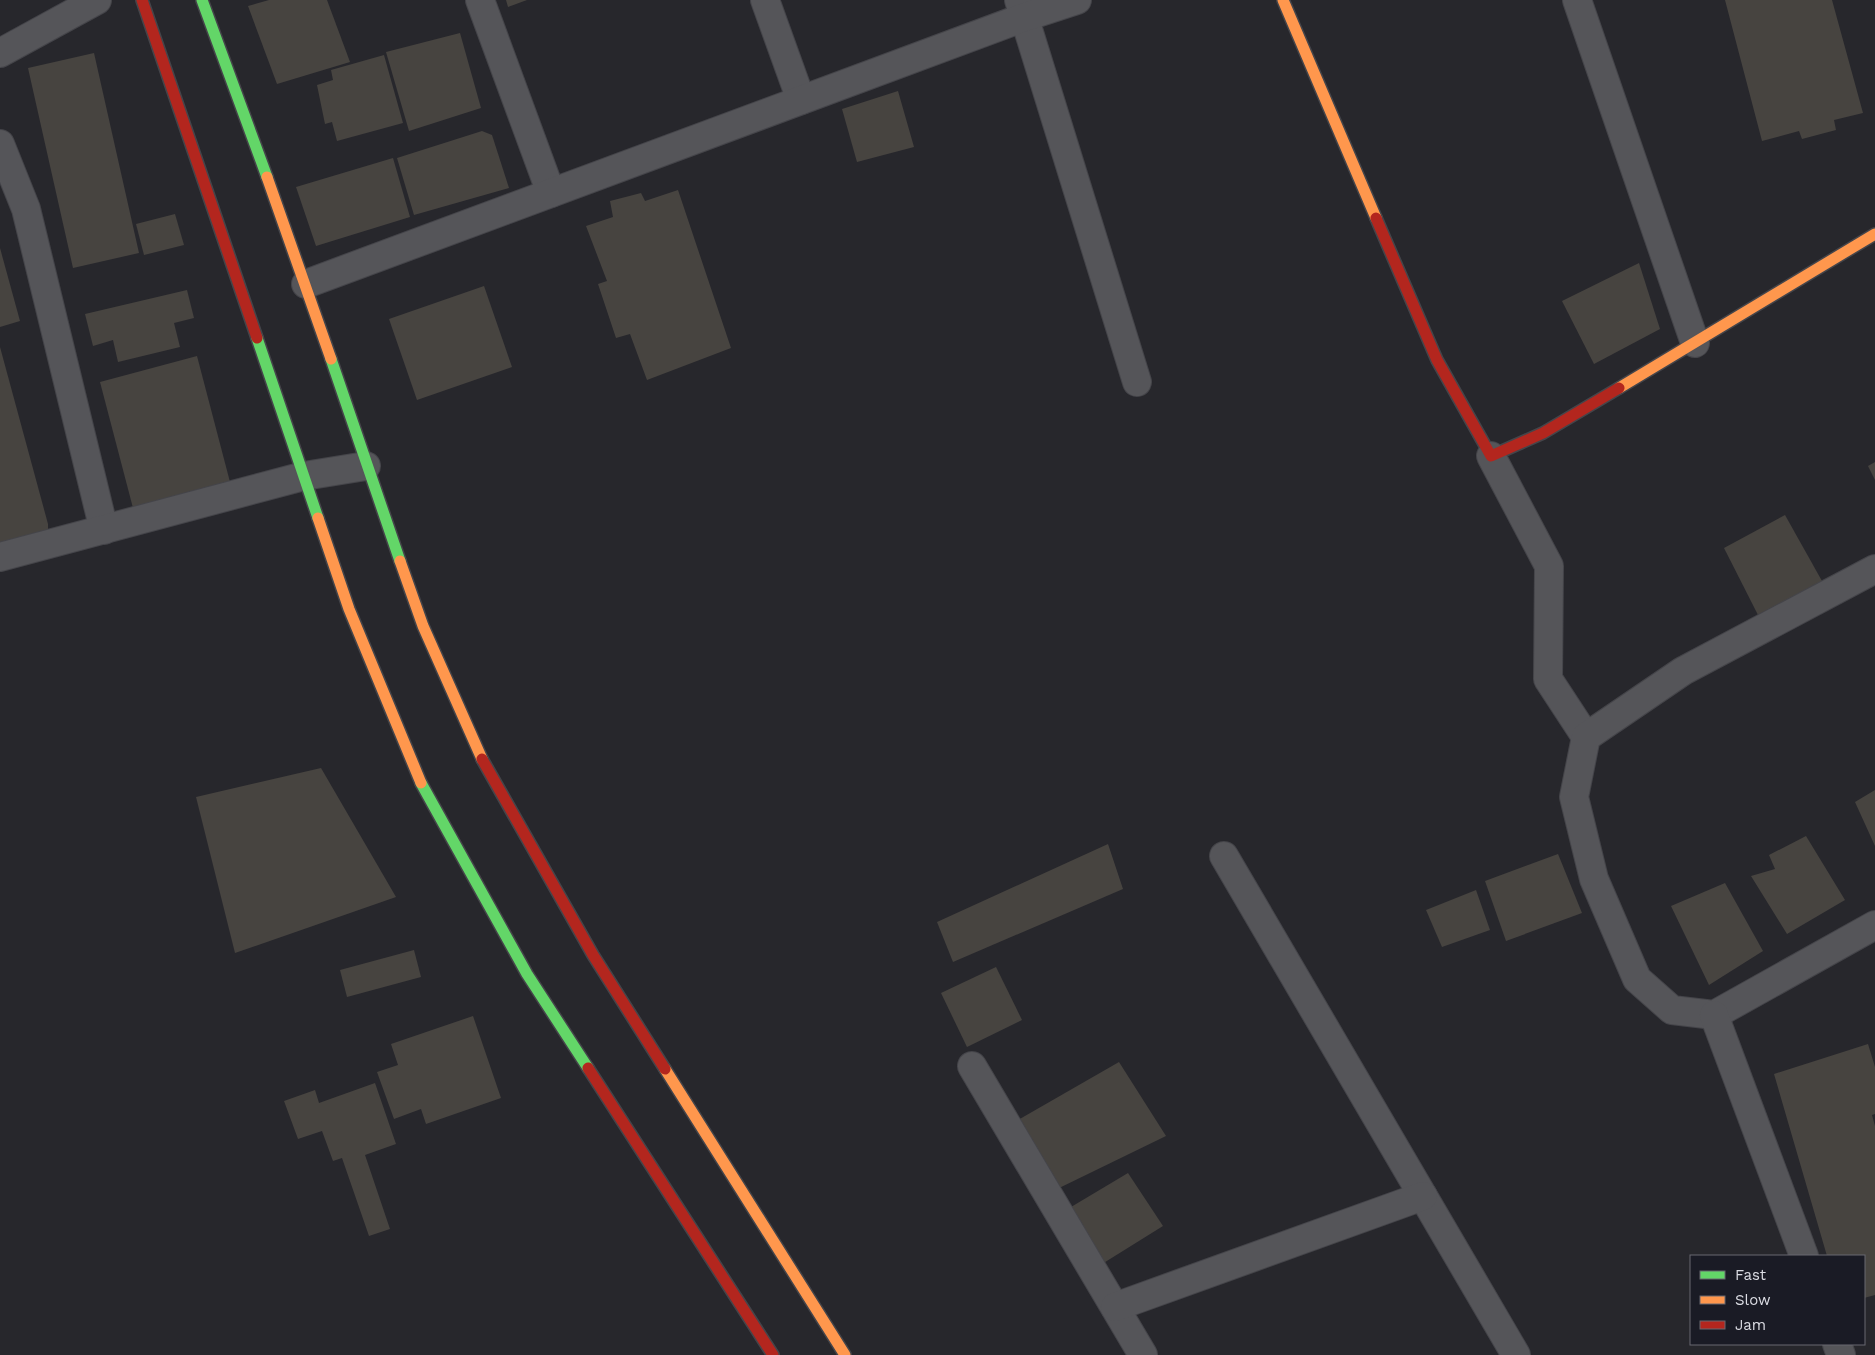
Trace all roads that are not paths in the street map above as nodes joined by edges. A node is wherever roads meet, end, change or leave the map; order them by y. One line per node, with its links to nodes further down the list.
1 (97, 0): 10 (street)
2 (142, 0): 20 (main road)
3 (202, 0): 15 (main road)
4 (480, 0): 13 (street)
5 (764, 0): 11 (street)
6 (1077, 0): 9 (street)
7 (1283, 0): 18 (main road)
8 (1577, 0): 16 (street)
9 (1022, 8): 11 (street); 17 (street)
10 (0, 53)
11 (801, 100): 13 (street)
12 (0, 144): 21 (street)
13 (551, 193): 15 (street)
14 (1875, 234): 16 (main road)
15 (306, 284): 19 (main road)
16 (1695, 343): 18 (main road)
17 (1137, 382)
18 (1491, 456): 24 (street)
19 (366, 466): 20 (street); 33 (main road)
20 (304, 476): 21 (street); 32 (main road)
21 (104, 530): 22 (street)
22 (0, 557)
23 (1875, 569): 24 (street)
24 (1586, 737): 27 (street)
25 (1224, 856): 29 (street)
26 (1875, 925): 27 (street)
27 (1714, 1015): 30 (street)
28 (972, 1066): 31 (street)
29 (1423, 1196): 31 (street); 35 (street)
30 (1804, 1255)
31 (1115, 1307): 34 (street)
32 (773, 1355)
33 (845, 1355)
34 (1144, 1355)
35 (1516, 1355)

